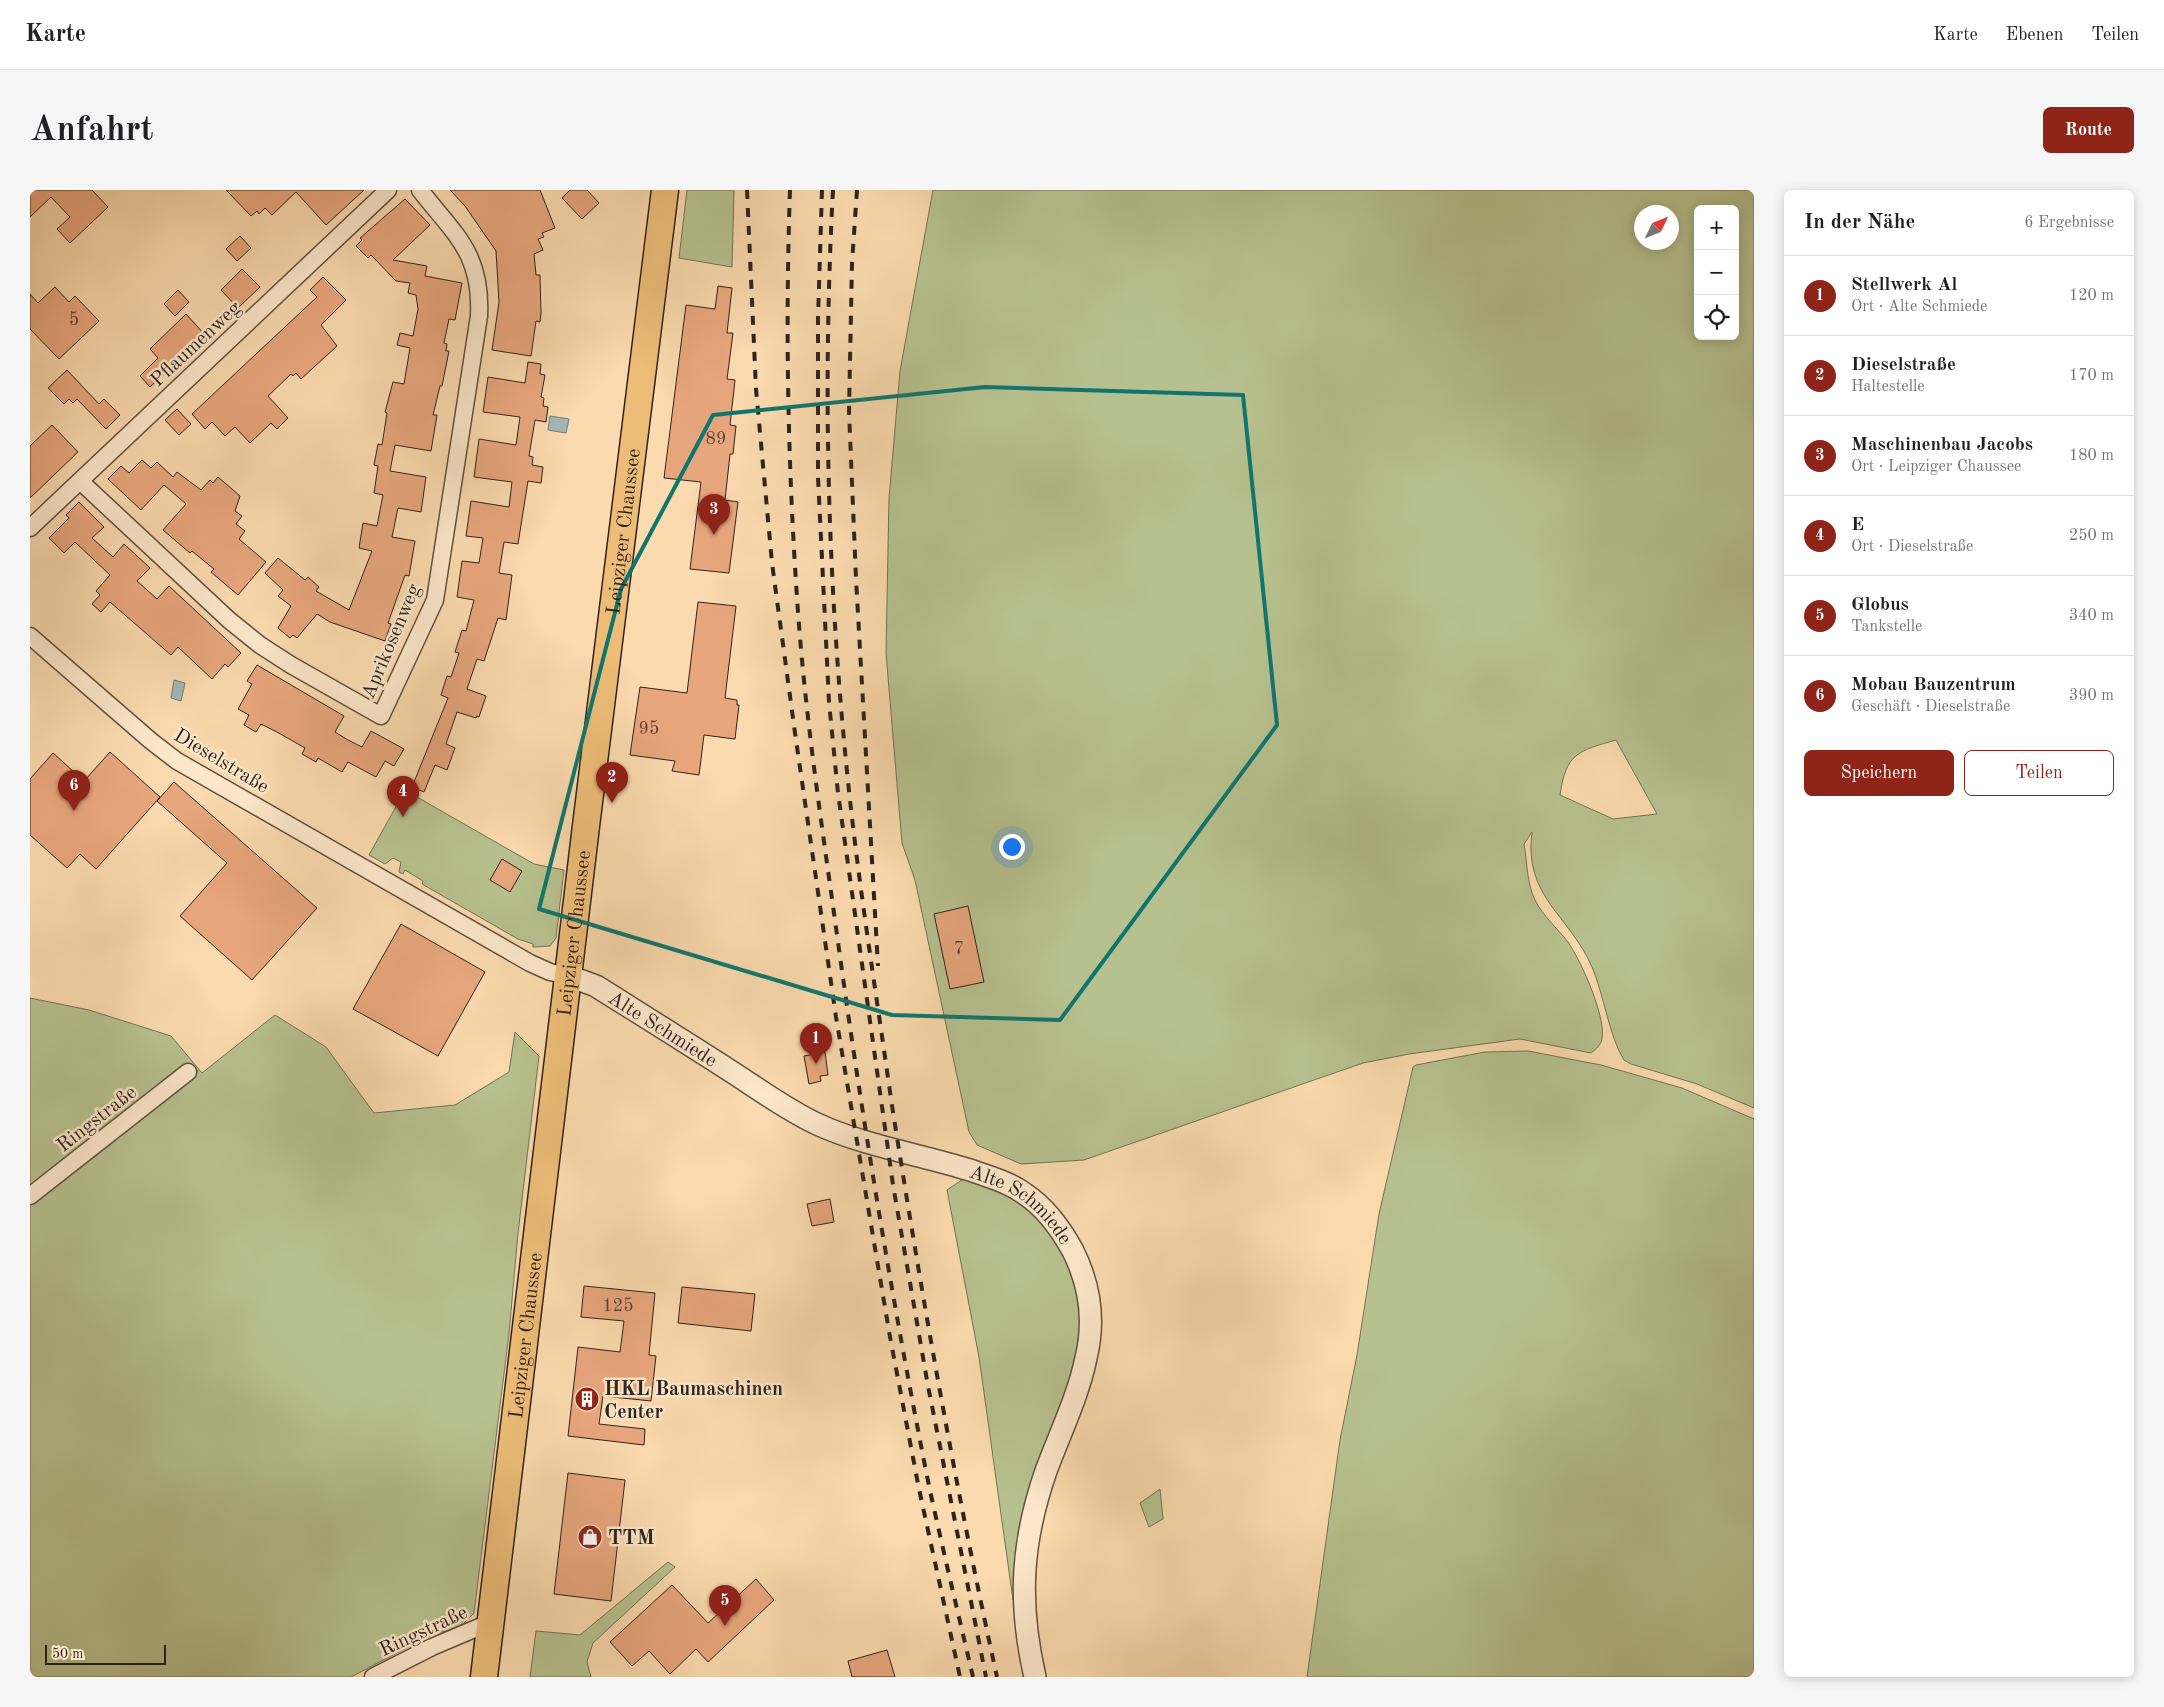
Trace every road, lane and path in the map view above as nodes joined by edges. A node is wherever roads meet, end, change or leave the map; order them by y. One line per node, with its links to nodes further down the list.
1 (388, 190): 4 (street, Pflaumenweg)
2 (420, 190): 4 (street, Aprikosenweg)
3 (666, 190): 7 (main road, Leipziger Chaussee)
4 (80, 481): 5 (street, Pflaumenweg)
5 (30, 528)
6 (30, 636): 7 (street, Dieselstraße)
7 (569, 976): 10 (main road, Leipziger Chaussee); 13 (street, Alte Schmiede)
8 (188, 1072): 9 (street, Ringstraße)
9 (30, 1196)
10 (491, 1622): 11 (street, Ringstraße); 12 (main road, Leipziger Chaussee)
11 (373, 1677)
12 (484, 1677)
13 (1035, 1677)

